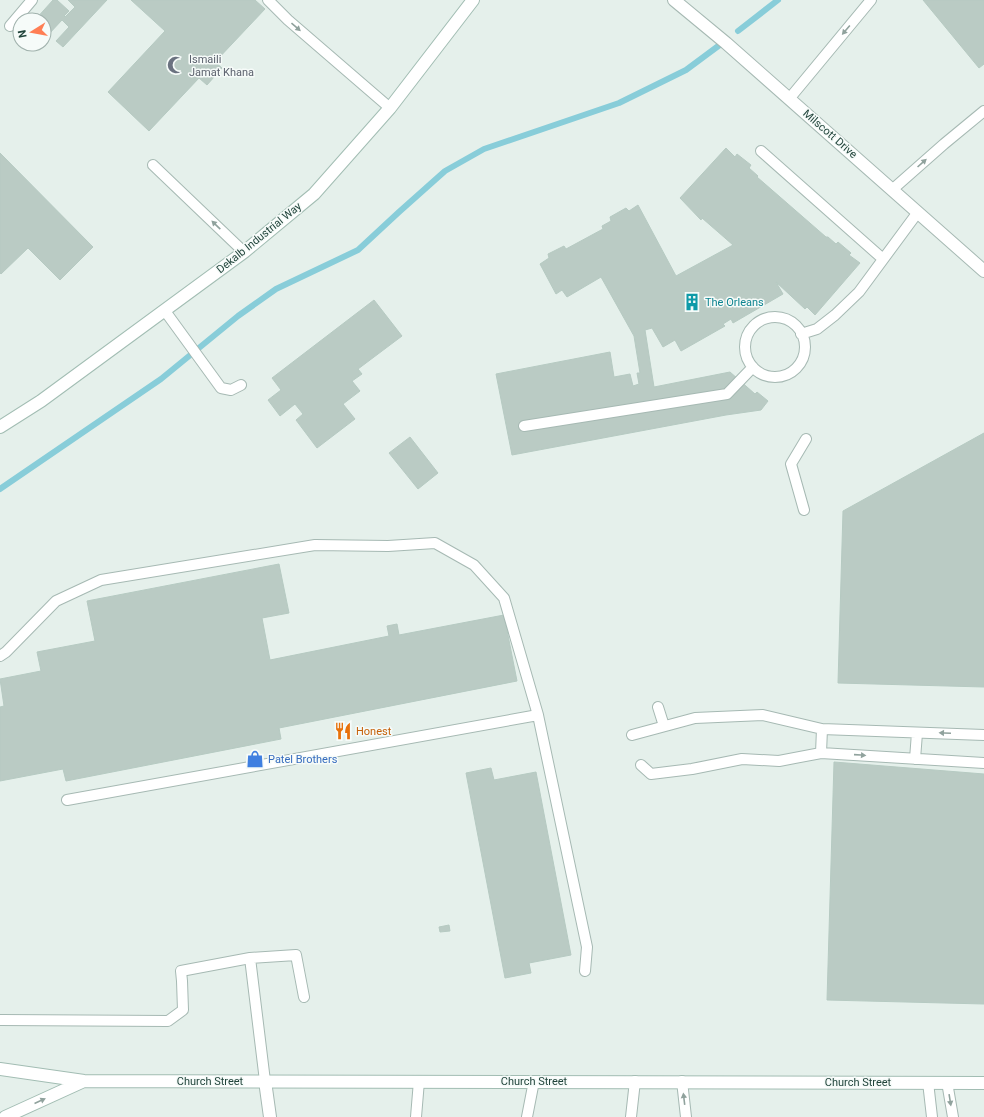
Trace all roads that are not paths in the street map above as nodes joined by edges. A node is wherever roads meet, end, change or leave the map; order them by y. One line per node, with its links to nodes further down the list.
1 (32, 0): 6 (lane)
2 (268, 0): 8 (lane, one-way to 8)
3 (473, 0): 8 (main road, Dekalb Industrial Way)
4 (674, 0): 7 (main road, Milscott Drive)
5 (871, 0): 7 (lane, one-way to 7)
6 (10, 26)
7 (789, 99): 12 (main road, Milscott Drive)
8 (390, 108): 14 (main road, Dekalb Industrial Way)
9 (984, 112): 12 (lane, one-way to 9)
10 (762, 151): 15 (lane)
11 (153, 164): 14 (lane, one-way to 11)
12 (893, 190): 13 (main road, Milscott Drive)
13 (918, 212): 15 (lane); 16 (main road, Milscott Drive)
14 (244, 252): 17 (main road, Dekalb Industrial Way)
15 (883, 259): 18 (lane)
16 (984, 271)
17 (165, 311): 20 (lane); 22 (main road, Dekalb Industrial Way)
18 (802, 334): 19 (lane); 19 (lane)
19 (753, 367): 21 (lane)
20 (241, 385)
21 (524, 426)
22 (0, 427)
23 (806, 439): 24 (lane)
24 (804, 510)
25 (0, 656): 27 (lane)
26 (658, 707): 28 (lane)
27 (538, 715): 37 (lane); 39 (lane)
28 (664, 726): 29 (lane); 31 (lane)
29 (822, 729): 30 (lane); 33 (lane)
30 (917, 733): 32 (lane, one-way to 30); 34 (lane)
31 (632, 735)
32 (984, 735)
33 (821, 753): 34 (lane, one-way to 34); 36 (lane)
34 (915, 759): 35 (lane)
35 (984, 763)
36 (641, 765)
37 (68, 800)
38 (250, 958): 40 (lane); 41 (lane); 44 (lane)
39 (586, 971)
40 (304, 997)
41 (1, 1020)
42 (0, 1069): 43 (main road, Church Street)
43 (84, 1081): 44 (main road, Church Street); 52 (main road, Church Street, one-way to 43)
44 (265, 1081): 45 (main road, Church Street); 53 (main road)
45 (419, 1081): 46 (main road, Church Street); 54 (lane)
46 (534, 1081): 47 (main road, Church Street); 55 (lane)
47 (635, 1081): 48 (main road, Church Street); 56 (lane)
48 (682, 1082): 49 (main road, Church Street); 57 (lane, one-way to 48)
49 (928, 1082): 50 (main road, Church Street); 58 (lane)
50 (947, 1082): 51 (main road, Church Street); 59 (lane, one-way to 59)
51 (984, 1083)
52 (5, 1117)
53 (270, 1117)
54 (416, 1117)
55 (527, 1117)
56 (631, 1117)
57 (686, 1117)
58 (932, 1117)
59 (953, 1117)

